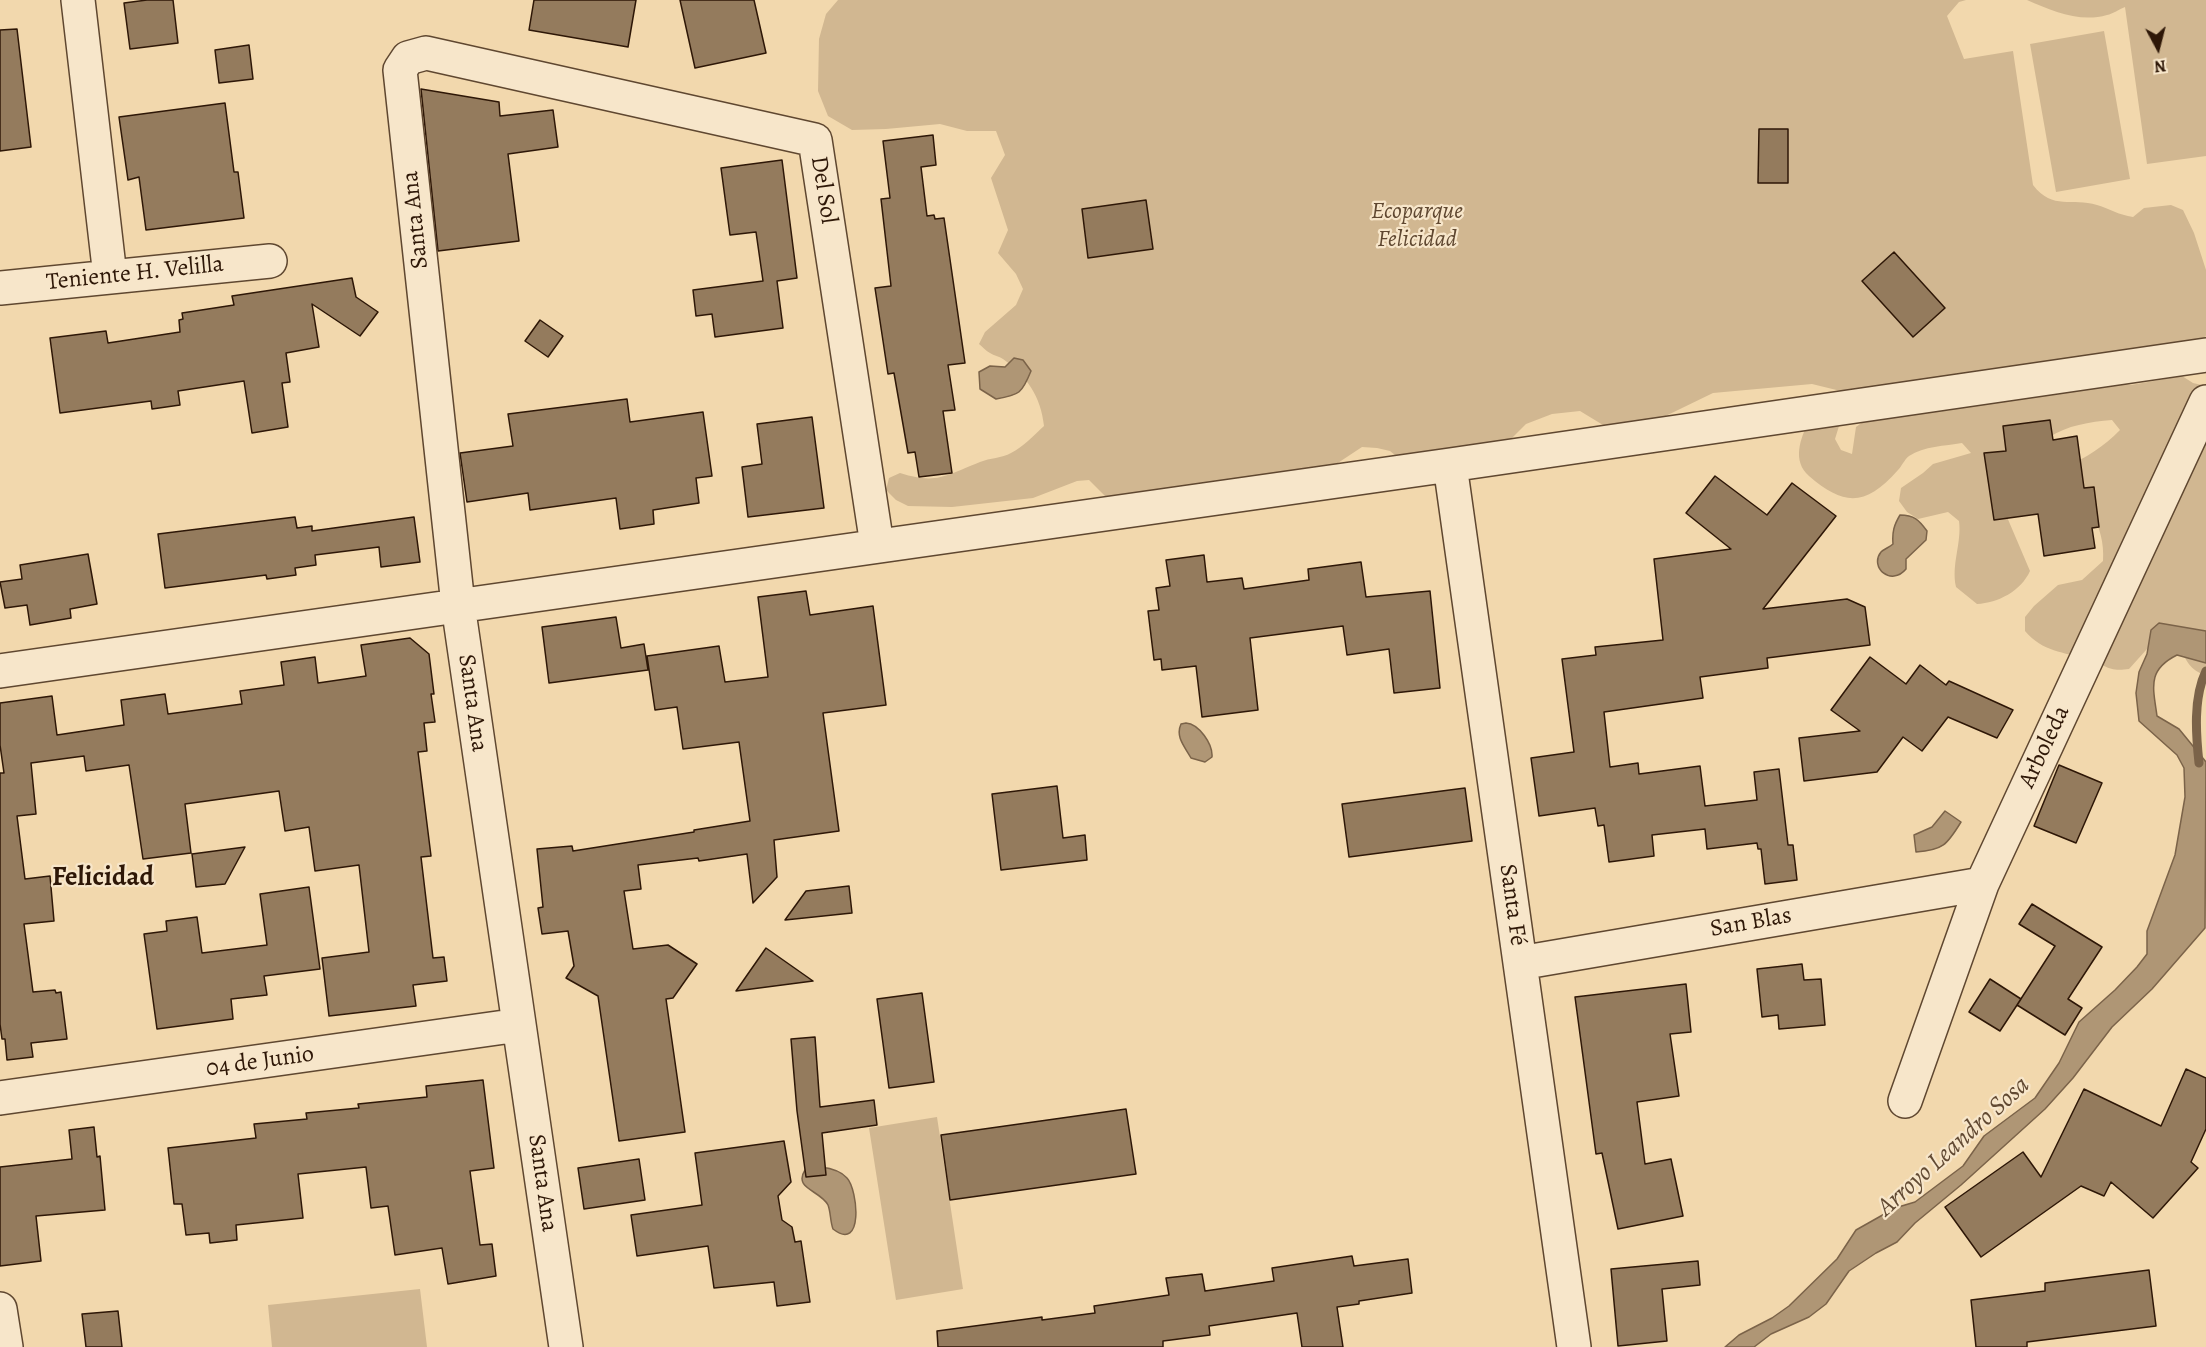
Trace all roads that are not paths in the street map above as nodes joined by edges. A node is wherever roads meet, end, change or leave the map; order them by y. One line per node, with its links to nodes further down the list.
1 (78, 0): 4 (street)
2 (408, 58): 9 (street, Del Sol); 10 (street, Santa Ana)
3 (270, 261): 4 (street, Teniente H. Velilla)
4 (110, 276): 5 (street, Teniente H. Velilla)
5 (0, 288)
6 (2206, 355): 8 (street)
7 (2206, 402): 12 (street, Arboleda)
8 (1450, 465): 9 (street); 13 (street, Santa Fé)
9 (877, 545): 10 (street)
10 (458, 605): 11 (street); 14 (street, Santa Ana)
11 (0, 671)
12 (1982, 884): 13 (street, San Blas); 16 (street, Arboleda)
13 (1520, 963): 18 (street, Santa Fé)
14 (519, 1025): 15 (street, 04 de Junio); 20 (street, Santa Ana)
15 (0, 1098)
16 (1905, 1101)
17 (0, 1308): 19 (street)
18 (1574, 1346)
19 (6, 1347)
20 (566, 1347)

